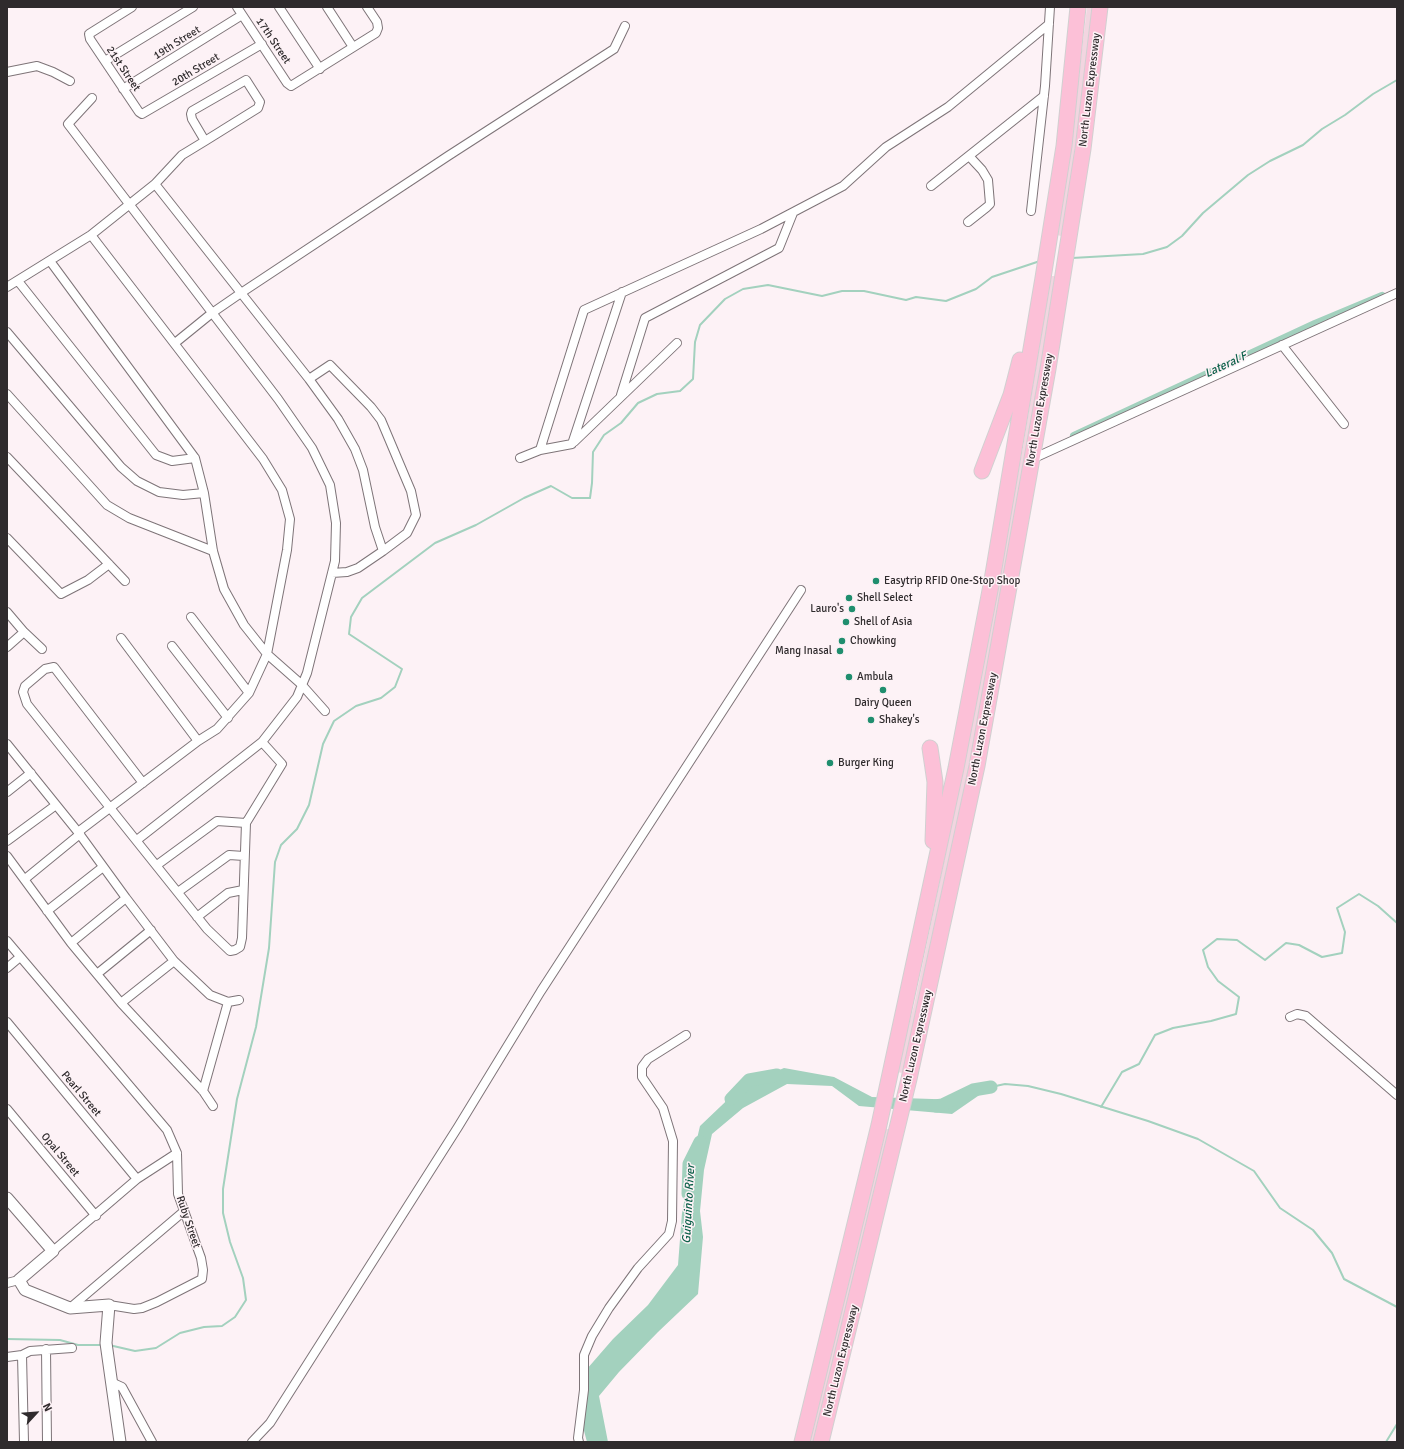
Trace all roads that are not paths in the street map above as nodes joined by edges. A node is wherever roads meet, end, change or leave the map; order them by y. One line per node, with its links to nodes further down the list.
1 (132, 7): 15 (street, 21st Street)
2 (193, 7): 15 (street)
3 (237, 7): 10 (street, 17th Street)
4 (280, 7): 16 (street)
5 (327, 7): 14 (street)
6 (367, 7): 14 (street)
7 (1050, 7): 11 (street)
8 (1078, 7): 33 (highway, North Luzon Expressway)
9 (1100, 7): 53 (highway, North Luzon Expressway)
10 (242, 15): 13 (street, 17th Street); 19 (street, 19th Street)
11 (1049, 24): 20 (street); 29 (street)
12 (625, 26): 37 (street)
13 (262, 44): 16 (street, 17th Street); 22 (street, 20th Street)
14 (353, 47): 16 (street)
15 (104, 61): 19 (street, 21st Street)
16 (320, 69)
17 (7, 72): 18 (street)
18 (70, 81)
19 (123, 89): 22 (street, 21st Street)
20 (1044, 96): 24 (street); 28 (street)
21 (92, 98): 27 (street)
22 (142, 114)
23 (205, 141): 23 (street); 25 (street)
24 (969, 156): 26 (street); 30 (street)
25 (155, 184): 27 (street); 37 (street)
26 (930, 186)
27 (129, 206): 31 (street); 39 (street)
28 (1031, 211)
29 (793, 213): 36 (street); 46 (street)
30 (968, 222)
31 (91, 235): 32 (street); 41 (street)
32 (50, 261): 34 (street); 51 (street)
33 (1044, 274): 54 (highway); 104 (highway, North Luzon Expressway)
34 (18, 280): 35 (street); 51 (street)
35 (7, 287)
36 (622, 292): 48 (street); 49 (street)
37 (241, 293): 39 (street); 44 (street)
38 (1397, 293): 43 (street)
39 (212, 312): 41 (street); 60 (street)
40 (7, 332): 55 (street)
41 (176, 343): 70 (street)
42 (677, 343): 46 (street)
43 (1282, 345): 47 (street); 53 (street)
44 (309, 379): 58 (street); 58 (street)
45 (7, 394): 57 (street)
46 (620, 395): 48 (street)
47 (1344, 424)
48 (572, 444): 49 (street)
49 (540, 450): 52 (street)
50 (7, 456): 59 (street)
51 (196, 458): 55 (street)
52 (520, 458)
53 (1031, 460): 138 (highway, North Luzon Expressway)
54 (982, 471)
55 (204, 493): 57 (street)
56 (7, 538): 59 (street)
57 (213, 551): 70 (street)
58 (382, 551): 60 (street)
59 (109, 564): 61 (street)
60 (332, 573): 71 (street)
61 (125, 581)
62 (801, 590): 135 (street)
63 (7, 612): 65 (street)
64 (191, 617): 72 (street)
65 (24, 632): 68 (street); 69 (street)
66 (121, 638): 75 (street)
67 (172, 646): 74 (street)
68 (7, 647)
69 (42, 649)
70 (267, 654): 71 (street); 72 (street)
71 (302, 684): 73 (street); 76 (street)
72 (249, 693): 74 (street)
73 (325, 711)
74 (228, 718): 75 (street)
75 (198, 741): 80 (street)
76 (262, 742): 84 (street); 86 (street)
77 (7, 744): 79 (street)
78 (930, 748): 104 (highway)
79 (31, 773): 81 (street); 82 (street)
80 (143, 783): 83 (street); 83 (street)
81 (7, 792)
82 (56, 804): 85 (street); 87 (street)
83 (110, 807): 85 (street); 86 (street)
84 (246, 823): 89 (street); 90 (street)
85 (79, 833): 91 (street); 92 (street)
86 (137, 840): 90 (street)
87 (7, 841)
88 (7, 856): 92 (street)
89 (244, 856): 93 (street); 94 (street)
90 (157, 865): 94 (street)
91 (103, 867): 95 (street); 96 (street)
92 (25, 879): 96 (street)
93 (243, 890): 97 (street); 97 (street)
94 (178, 892): 97 (street)
95 (126, 898): 98 (street); 100 (street)
96 (47, 911): 100 (street)
97 (197, 917)
98 (151, 930): 102 (street); 105 (street)
99 (7, 941): 101 (street, Ruby Street)
100 (71, 943): 105 (street)
101 (20, 957): 103 (street); 116 (street, Ruby Street)
102 (174, 961): 107 (street); 108 (street)
103 (7, 968)
104 (912, 972): 137 (highway, North Luzon Expressway)
105 (97, 974): 108 (street)
106 (239, 1000): 107 (street)
107 (228, 1002): 112 (street)
108 (122, 1003): 112 (street)
109 (1290, 1017): 113 (street)
110 (7, 1022): 117 (street, Pearl Street)
111 (686, 1035): 136 (street)
112 (203, 1091): 114 (street)
113 (1397, 1095)
114 (214, 1106)
115 (7, 1109): 120 (street, Opal Street)
116 (177, 1153): 117 (street); 119 (street, Ruby Street)
117 (138, 1179): 120 (street)
118 (7, 1198): 121 (street)
119 (183, 1212): 124 (street, Ruby Street); 125 (street)
120 (96, 1216): 121 (street)
121 (53, 1251): 122 (street)
122 (19, 1280): 123 (street); 125 (street, Ruby Street)
123 (7, 1283)
124 (109, 1305): 125 (street, Ruby Street); 130 (street)
125 (70, 1308)
126 (72, 1348): 127 (street)
127 (46, 1350): 128 (street); 132 (street)
128 (22, 1355): 129 (street); 131 (street)
129 (7, 1357)
130 (111, 1382): 133 (street); 134 (street)
131 (24, 1442)
132 (47, 1442)
133 (120, 1442)
134 (152, 1442)
135 (252, 1442)
136 (579, 1442)
137 (802, 1442)
138 (821, 1442)

